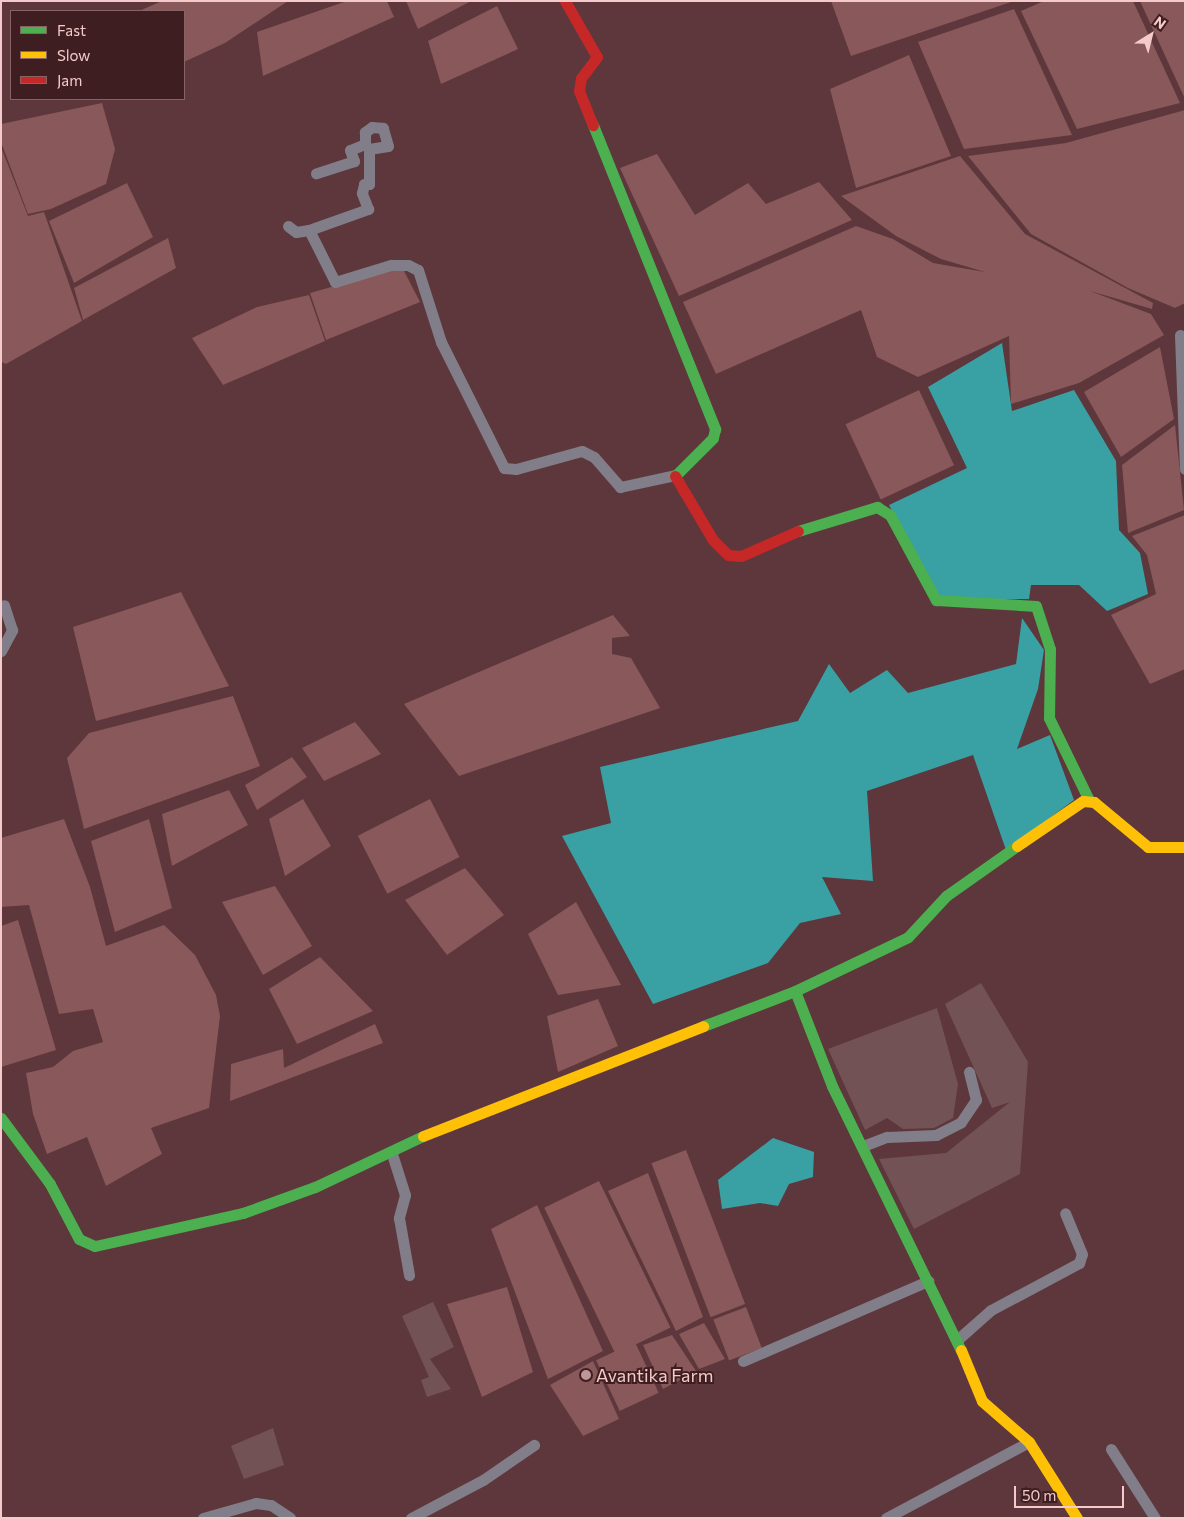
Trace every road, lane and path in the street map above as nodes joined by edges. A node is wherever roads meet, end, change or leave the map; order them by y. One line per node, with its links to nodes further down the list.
1 (565, 1): 7 (street)
2 (316, 173): 4 (street)
3 (288, 226): 4 (street)
4 (308, 230): 7 (street)
5 (1180, 335): 6 (street)
6 (1185, 469)
7 (675, 475): 10 (street)
8 (4, 605): 9 (street)
9 (1, 651)
10 (1089, 800): 11 (street); 12 (street)
11 (1185, 847)
12 (795, 992): 15 (street); 16 (street)
13 (969, 1072): 15 (street)
14 (1, 1118): 16 (street)
15 (863, 1146): 19 (street)
16 (392, 1154): 18 (street)
17 (1065, 1214): 20 (street)
18 (409, 1276)
19 (928, 1281): 20 (street); 21 (street)
20 (957, 1340): 22 (street)
21 (743, 1361)
22 (1029, 1442): 28 (street); 29 (street)
23 (534, 1445): 27 (street)
24 (1111, 1450): 30 (street)
25 (203, 1518): 26 (street)
26 (290, 1518)
27 (411, 1518)
28 (886, 1518)
29 (1077, 1518)
30 (1155, 1518)

